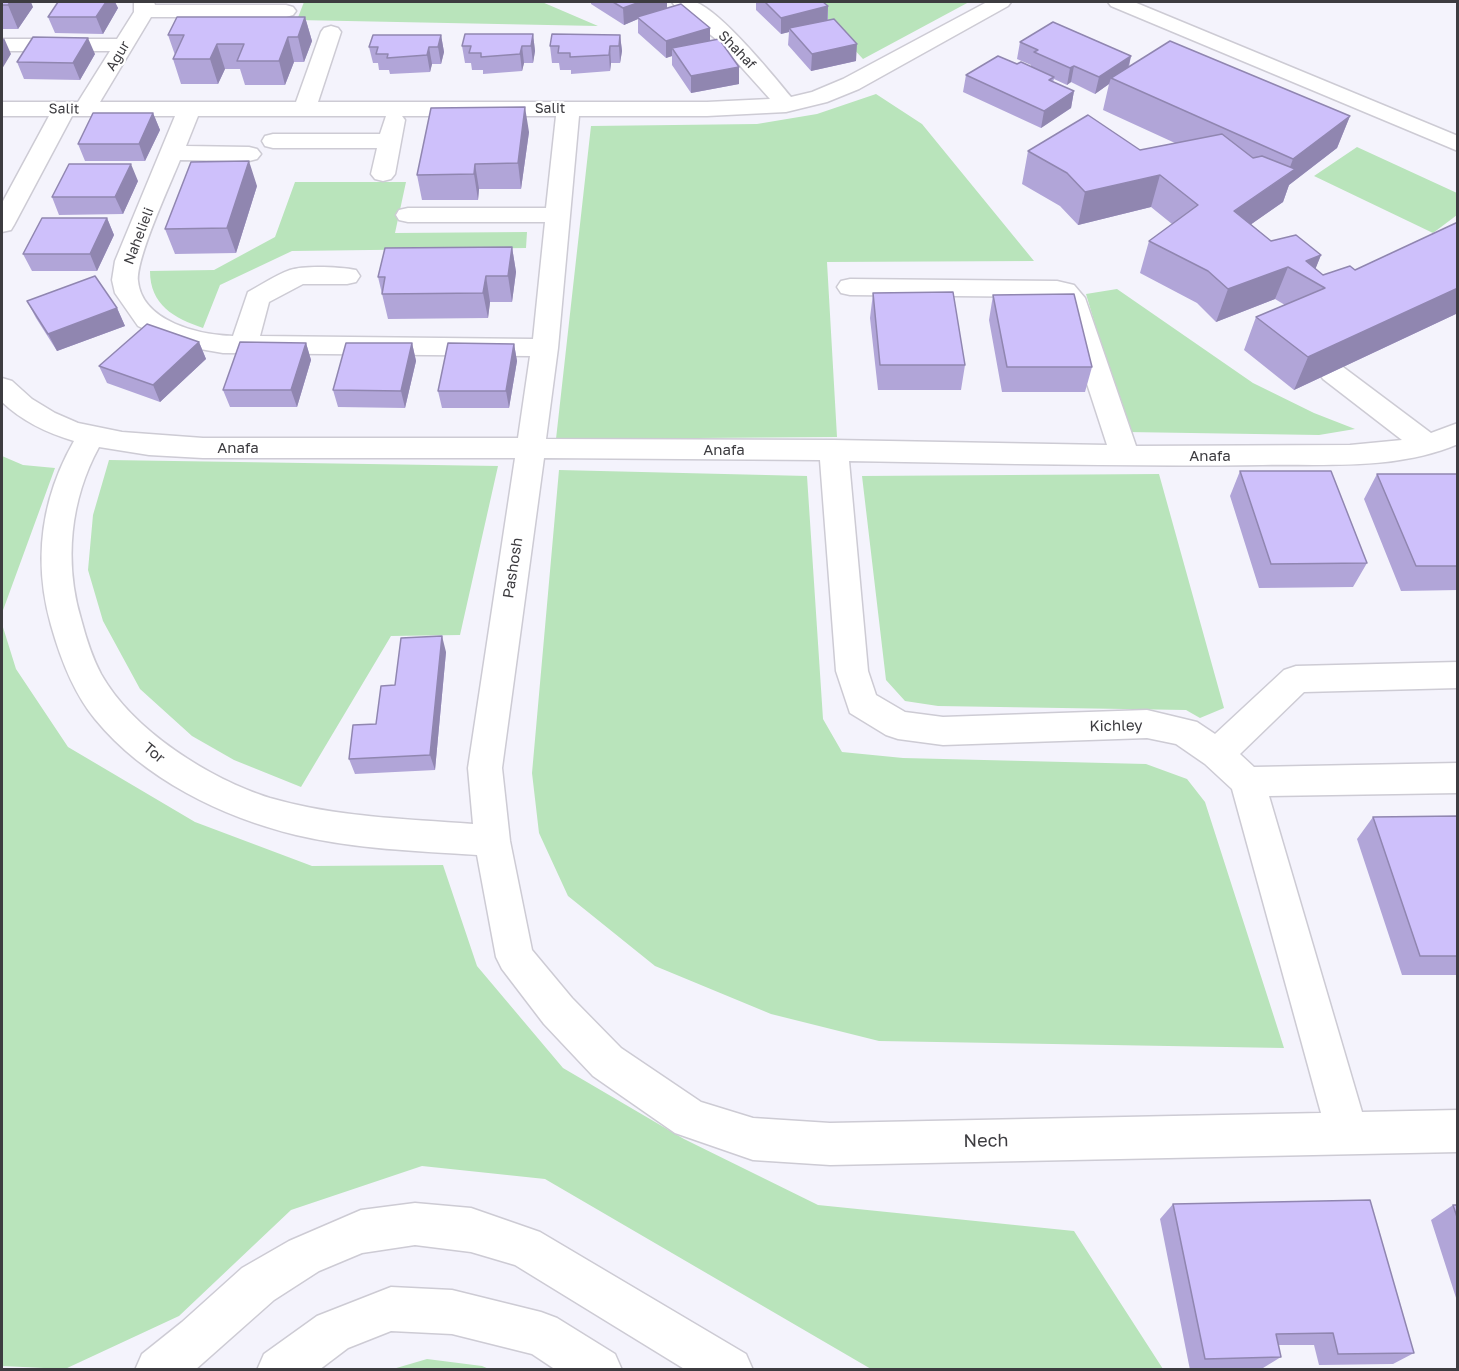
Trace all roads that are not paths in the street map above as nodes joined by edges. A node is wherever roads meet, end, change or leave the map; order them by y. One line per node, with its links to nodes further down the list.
1 (682, 2): 11 (main road, Shahaf)
2 (1001, 2): 11 (main road, Salit)
3 (1118, 2): 6 (main road)
4 (1165, 2): 18 (main road)
5 (144, 6): 7 (main road); 10 (main road, Agur)
6 (1139, 10): 21 (main road); 24 (main road)
7 (286, 11)
8 (331, 32): 15 (main road)
9 (2, 45): 10 (main road)
10 (124, 45): 13 (main road, Agur)
11 (786, 105): 17 (main road, Salit)
12 (2, 109): 13 (main road, Salit)
13 (75, 109): 14 (main road, Salit); 28 (main road)
14 (189, 109): 15 (main road, Salit); 22 (main road, Nahelieli)
15 (305, 109): 16 (main road, Salit)
16 (396, 109): 17 (main road, Salit); 20 (main road)
17 (568, 109): 27 (main road, Pashosh)
18 (1458, 123)
19 (273, 141): 20 (main road)
20 (390, 141): 25 (main road)
21 (1458, 144)
22 (172, 153): 23 (main road); 31 (main road, Nahelieli)
23 (249, 154)
24 (1458, 154)
25 (383, 174)
26 (408, 215): 27 (main road)
27 (558, 215): 32 (main road, Pashosh)
28 (2, 225)
29 (347, 276): 31 (main road)
30 (850, 287): 40 (main road)
31 (244, 344): 32 (main road, Nahelieli)
32 (545, 348): 38 (main road, Pashosh)
33 (1333, 373): 37 (main road)
34 (2, 387): 36 (main road, Anafa)
35 (1458, 433): 37 (main road, Anafa)
36 (90, 437): 38 (main road, Anafa); 45 (main road, Tor)
37 (1429, 446): 40 (main road, Anafa)
38 (531, 448): 39 (main road, Anafa); 45 (main road, Pashosh)
39 (834, 450): 40 (main road, Anafa); 42 (main road, Kichley)
40 (1125, 456)
41 (1458, 675): 42 (main road)
42 (1217, 754): 44 (main road, Kichley)
43 (1458, 778): 44 (main road)
44 (1247, 782): 48 (main road)
45 (492, 841): 46 (main road, Pashosh)
46 (558, 1011): 48 (main road, Nech)
47 (1458, 1131): 48 (main road, Nech)
48 (1347, 1133)
49 (158, 1370): 52 (main road)
50 (280, 1370): 51 (main road)
51 (599, 1370)
52 (730, 1370)

